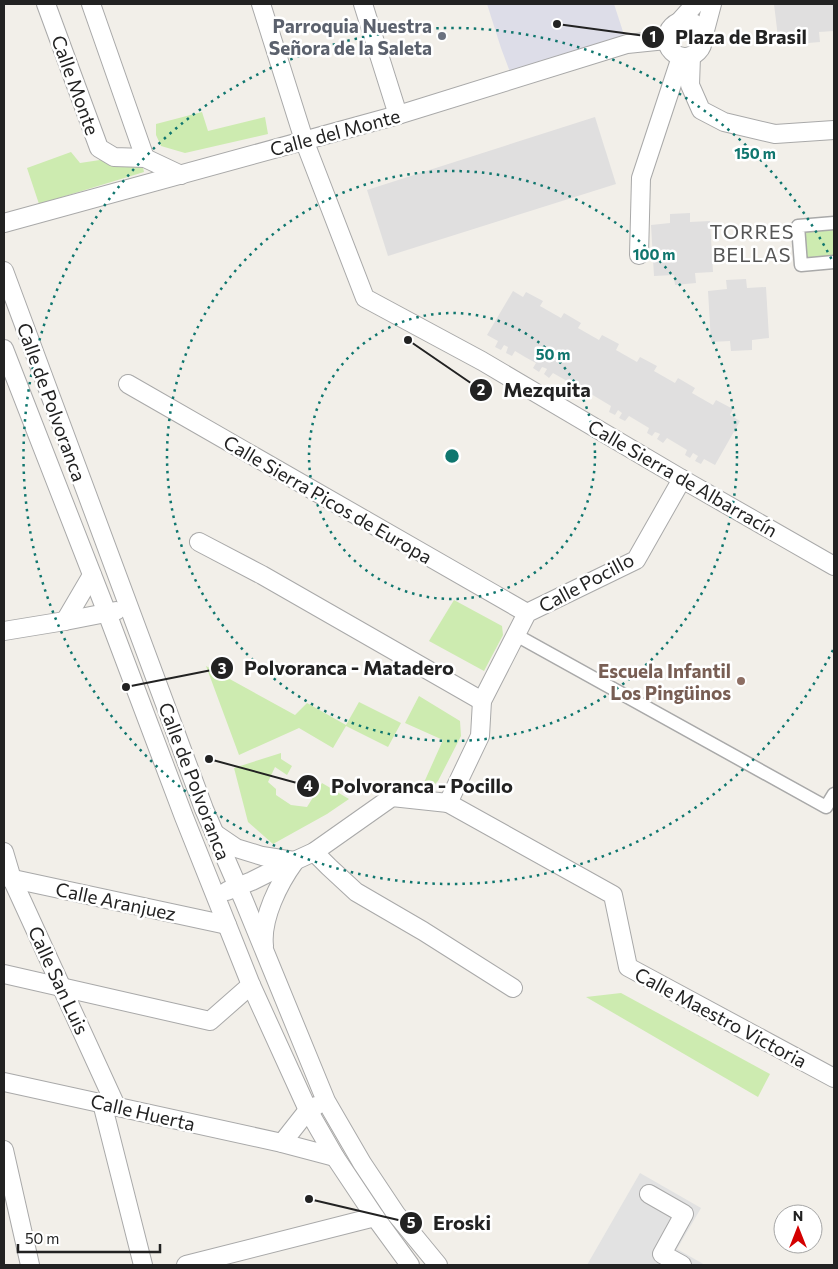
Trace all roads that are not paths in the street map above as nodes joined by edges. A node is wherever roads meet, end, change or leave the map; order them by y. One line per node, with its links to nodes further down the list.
1 (46, 4): 14 (street, Calle Monte)
2 (92, 4): 14 (street)
3 (261, 4): 13 (street, Calle Sierra de Albarracín)
4 (363, 4): 11 (street)
5 (695, 4): 7 (street)
6 (712, 4): 8 (street)
7 (678, 22): 8 (street); 9 (street)
8 (702, 38): 10 (street)
9 (666, 40): 10 (street); 11 (street, Calle del Monte)
10 (686, 57): 12 (street); 18 (street)
11 (398, 115): 13 (street, Calle del Monte)
12 (834, 130)
13 (304, 140): 15 (street, Calle del Monte); 23 (street, Calle Sierra de Albarracín)
14 (145, 158): 15 (street, Calle Monte)
15 (181, 175): 16 (street, Calle del Monte)
16 (4, 222)
17 (834, 223): 19 (street)
18 (639, 255)
19 (834, 262)
20 (4, 271): 27 (street, Calle de Polvoranca)
21 (4, 349): 26 (street, Calle de Polvoranca)
22 (128, 384): 28 (street, Calle Sierra Picos de Europa)
23 (682, 479): 25 (street, Calle Sierra de Albarracín); 28 (street, Calle Pocillo)
24 (199, 542): 33 (street)
25 (834, 566)
26 (92, 575): 29 (street, Calle de Polvoranca); 30 (street)
27 (129, 608): 29 (street); 36 (street, Calle de Polvoranca)
28 (527, 612): 32 (street, Calle Pocillo)
29 (107, 613): 30 (street); 42 (street, Calle de Polvoranca)
30 (65, 621): 31 (street)
31 (4, 631)
32 (516, 635): 33 (street, Calle Pocillo); 34 (street)
33 (482, 701): 35 (street, Calle Pocillo)
34 (834, 794)
35 (448, 803): 38 (street); 49 (street, Calle Maestro Victoria)
36 (214, 833): 39 (street); 41 (street, Calle de Polvoranca)
37 (4, 852): 40 (street, Calle San Luis)
38 (314, 852): 39 (street); 48 (street)
39 (295, 861): 41 (street); 44 (street)
40 (8, 878): 43 (street, Calle Aranjuez); 47 (street, Calle San Luis)
41 (237, 887): 42 (street); 44 (street, Calle de Polvoranca)
42 (216, 896): 43 (street, Calle de Polvoranca)
43 (227, 926): 46 (street, Calle de Polvoranca)
44 (265, 954): 51 (street, Calle de Polvoranca)
45 (4, 974): 47 (street)
46 (251, 985): 47 (street); 53 (street, Calle de Polvoranca)
47 (63, 988): 52 (street, Calle San Luis)
48 (513, 988)
49 (834, 1078)
50 (4, 1082): 52 (street, Calle Huerta)
51 (326, 1101): 53 (street); 63 (street, Calle de Polvoranca)
52 (109, 1104): 54 (street, Calle Huerta); 60 (street, Calle San Luis)
53 (308, 1110): 54 (street); 56 (street, Calle de Polvoranca)
54 (282, 1143): 56 (street, Calle Huerta)
55 (4, 1150): 59 (street)
56 (335, 1157): 58 (street, Calle de Polvoranca)
57 (650, 1194): 64 (street)
58 (375, 1217): 61 (street); 62 (street, Calle de Polvoranca)
59 (30, 1265)
60 (143, 1265)
61 (186, 1265)
62 (410, 1265)
63 (438, 1265)
64 (682, 1265)

